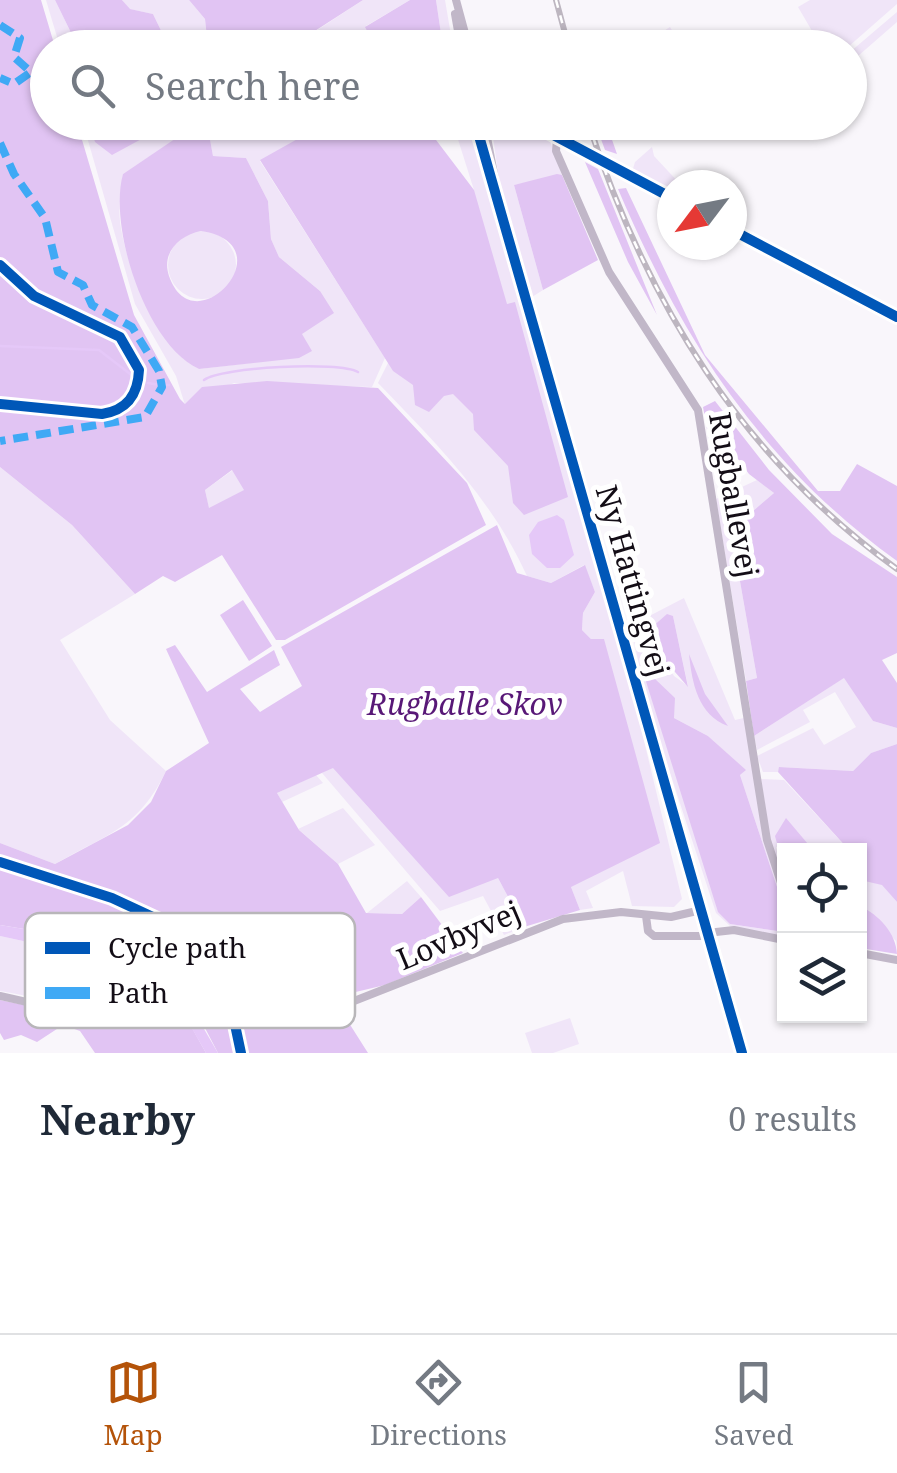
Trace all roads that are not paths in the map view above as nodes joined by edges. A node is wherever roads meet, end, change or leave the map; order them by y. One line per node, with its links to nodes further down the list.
1 (454, 0): 2 (street); 3 (street)
2 (458, 30)
3 (463, 30)
4 (480, 140): 9 (street, Ny Hattingvej)
5 (488, 140): 9 (street)
6 (557, 140): 15 (street, Rugballevej)
7 (561, 140): 8 (street, bridge)
8 (657, 190)
9 (504, 222): 16 (street, Ny Hattingvej)
10 (747, 238): 12 (street)
11 (0, 265): 13 (street)
12 (897, 317)
13 (0, 404)
14 (0, 862): 17 (street)
15 (777, 869)
16 (701, 910): 18 (street, Lovbyvej); 27 (street, Ny Hattingvej)
17 (144, 913)
18 (646, 916): 20 (street); 25 (street, Lovbyvej)
19 (716, 932): 21 (street)
20 (701, 936)
21 (777, 939)
22 (867, 954): 23 (street)
23 (897, 960)
24 (0, 996): 26 (street, Lovbyvej)
25 (355, 1000)
26 (25, 1002)
27 (742, 1053)

